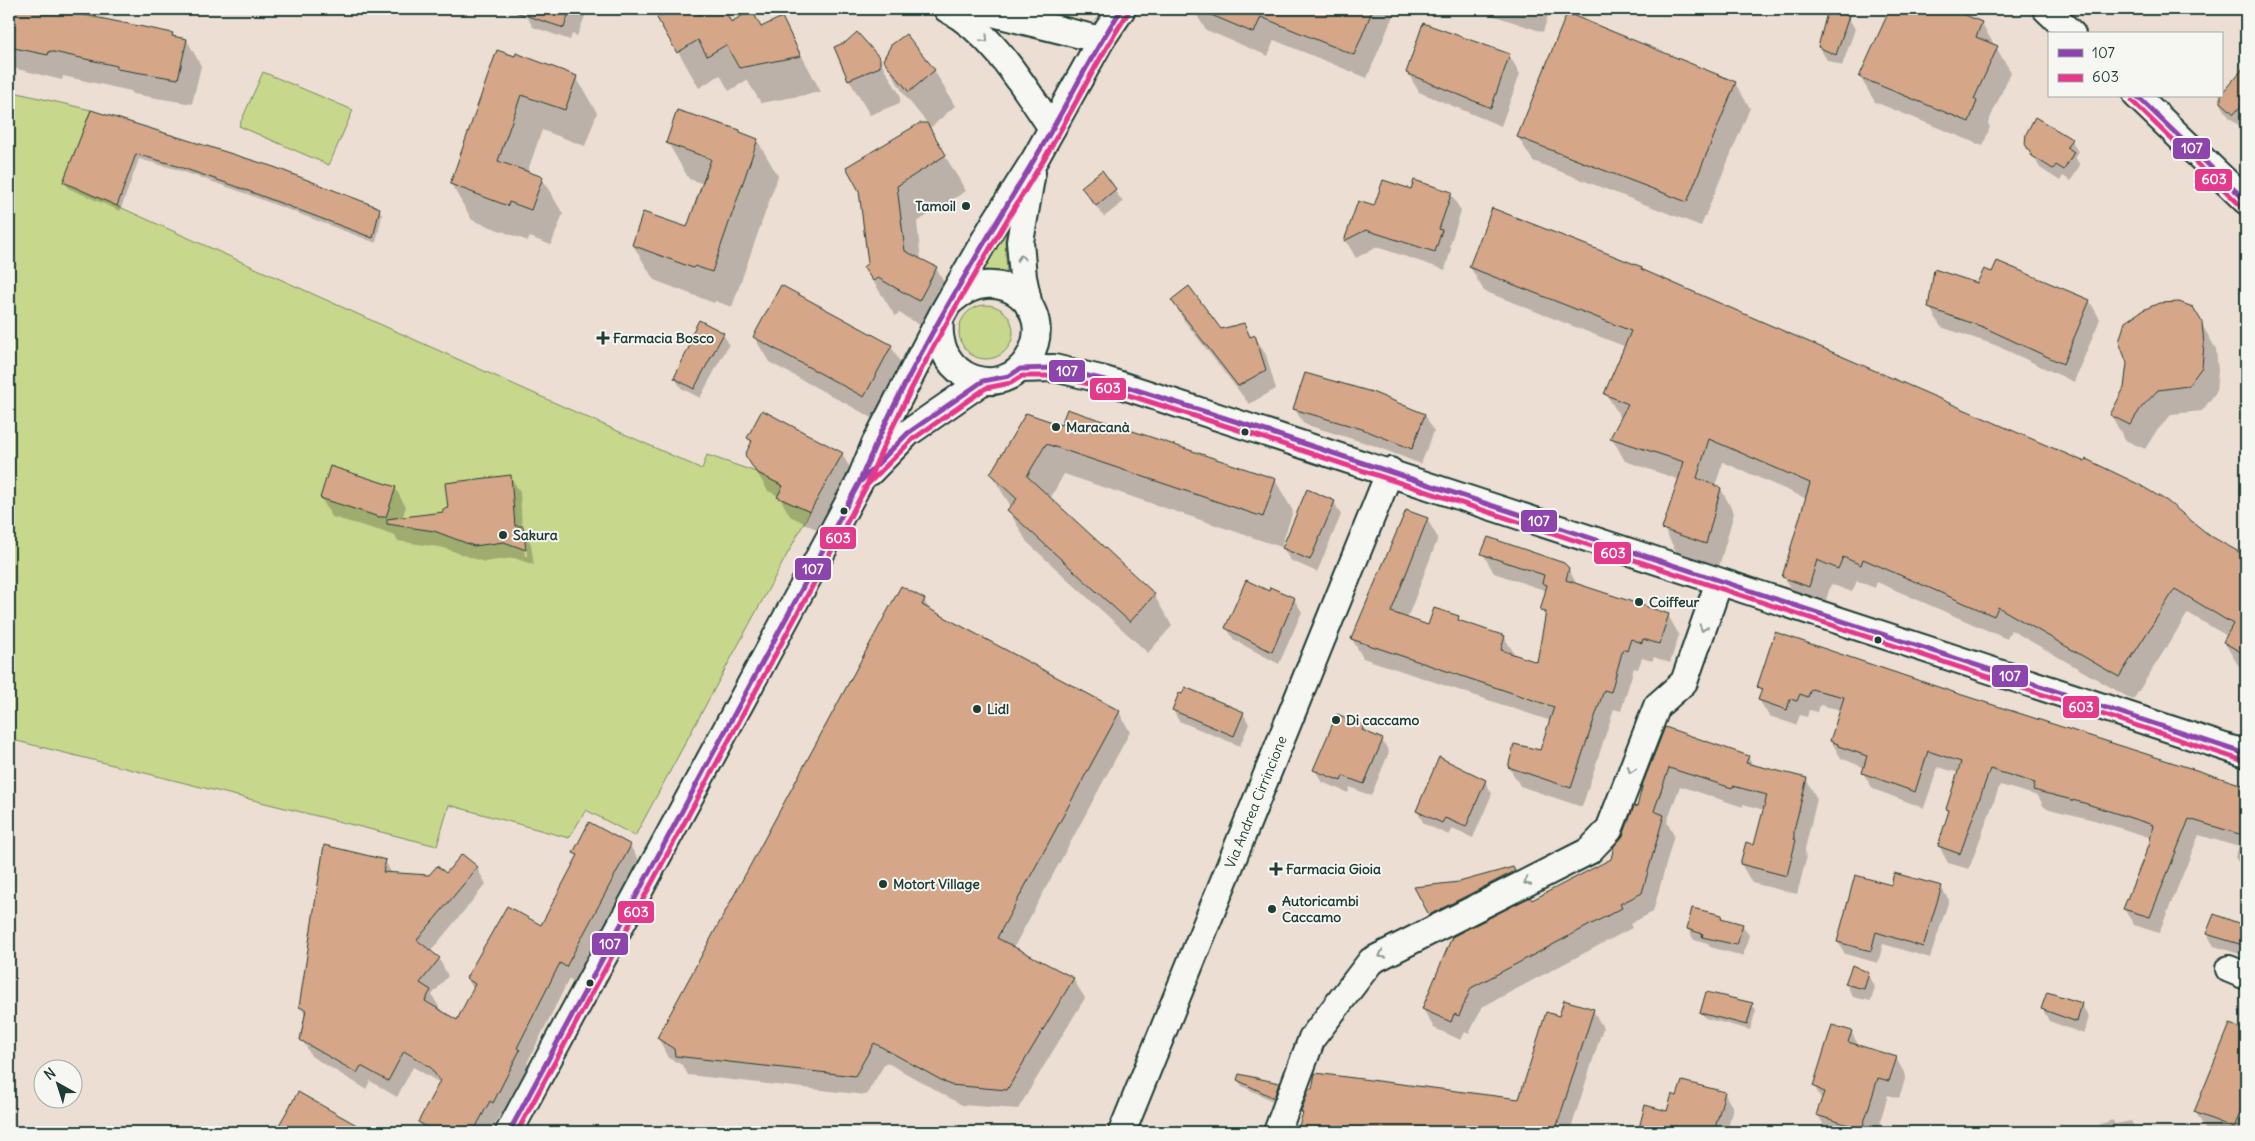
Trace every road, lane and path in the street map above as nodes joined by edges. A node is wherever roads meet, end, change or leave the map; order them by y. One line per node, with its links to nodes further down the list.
1 (947, 9): 8 (street, one-way to 8)
2 (976, 9): 6 (street)
3 (1122, 9): 6 (street)
4 (2046, 9): 5 (street)
5 (2070, 32)
6 (1101, 40): 8 (street)
7 (2139, 98): 10 (street)
8 (1052, 128): 9 (street)
9 (1035, 159): 11 (street, one-way to 9); 12 (street)
10 (2246, 201)
11 (1029, 306): 12 (street); 13 (street)
12 (945, 311): 14 (street); 16 (street)
13 (1020, 369): 14 (street); 15 (street)
14 (983, 381): 16 (street)
15 (1390, 472): 17 (street); 20 (street, Via Andrea Cirrincione)
16 (859, 483): 19 (street)
17 (1719, 582): 18 (street); 21 (street, one-way to 21)
18 (2246, 754)
19 (509, 1132)
20 (1122, 1132)
21 (1277, 1132)

